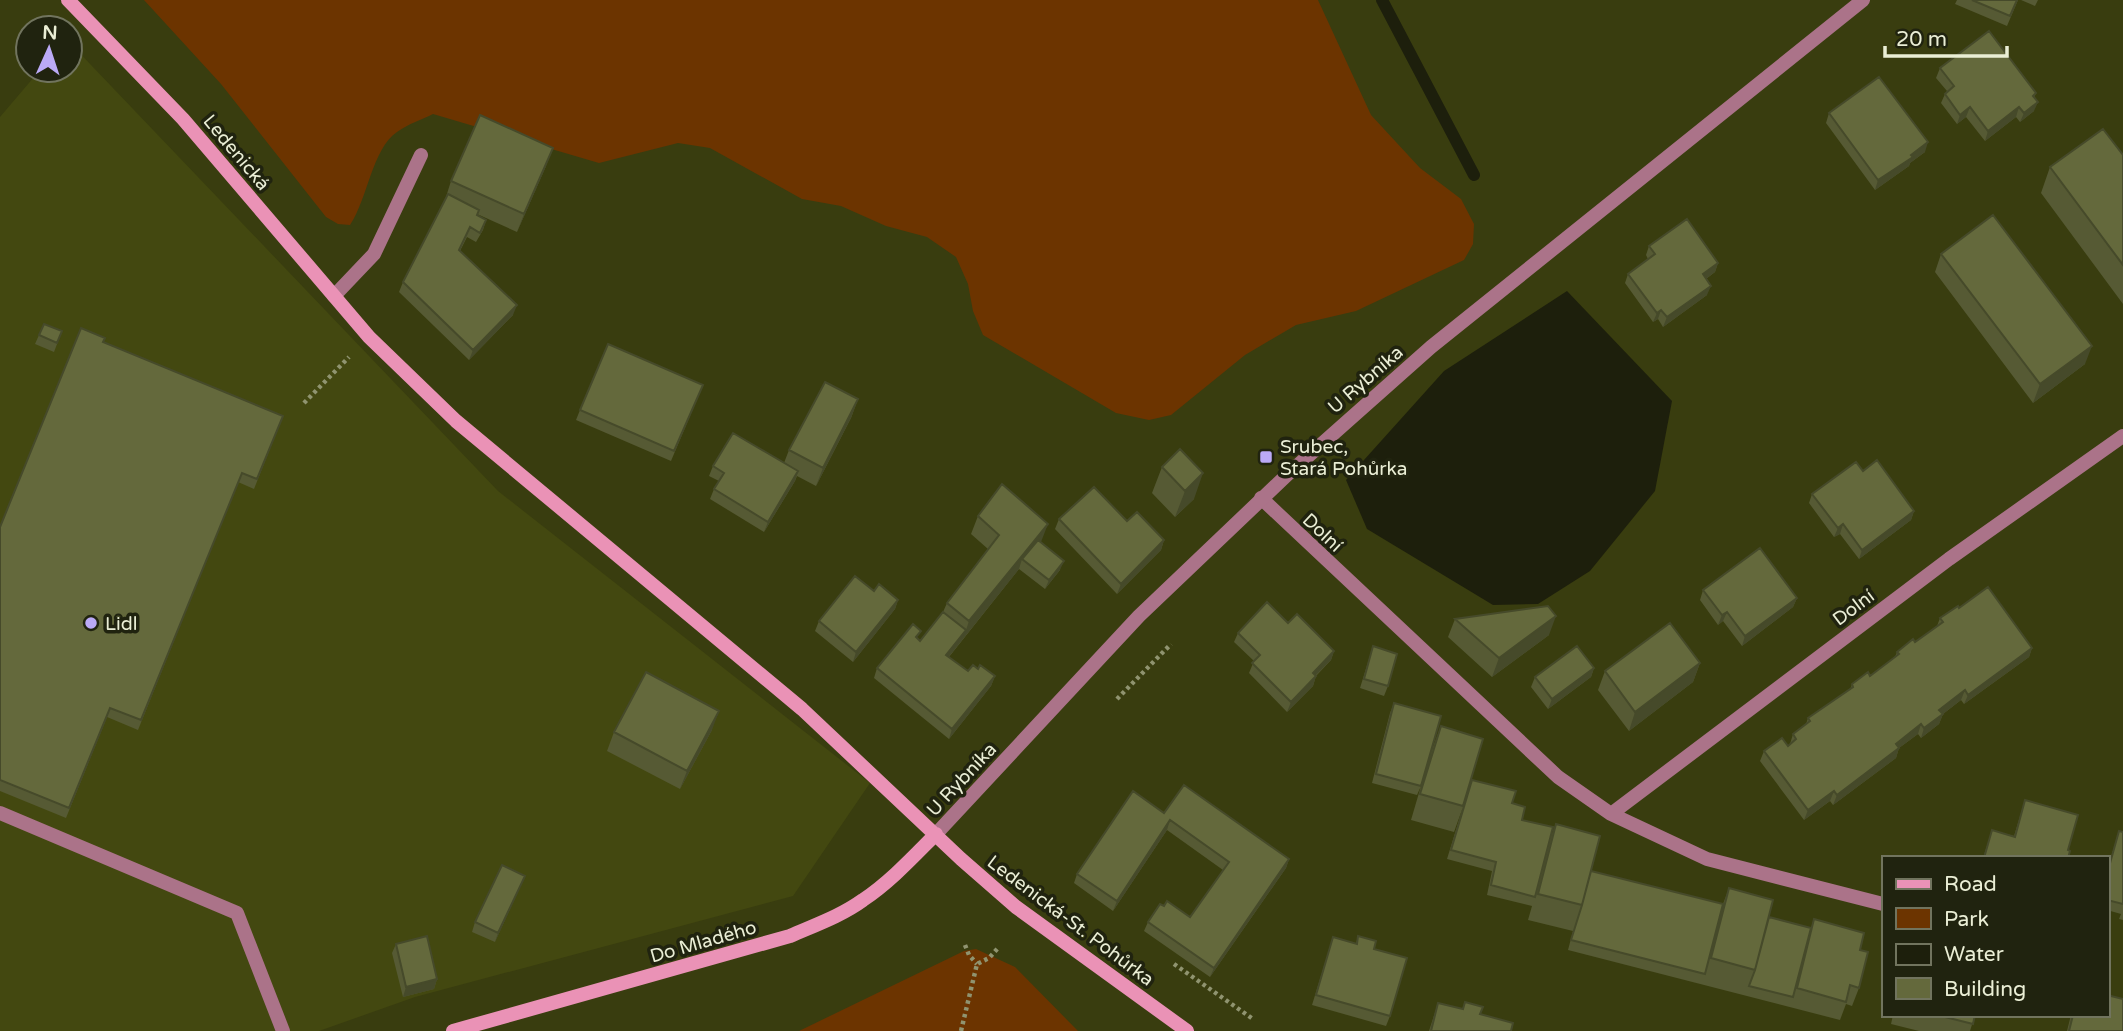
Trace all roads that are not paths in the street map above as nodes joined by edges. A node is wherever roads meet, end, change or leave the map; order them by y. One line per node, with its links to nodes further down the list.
1 (68, 0): 4 (main road, Ledenická)
2 (1863, 0): 7 (street, U Rybníka)
3 (421, 155): 4 (street)
4 (334, 296): 5 (main road, Ledenická)
5 (369, 337): 10 (main road, Ledenická-St. Pohůrka)
6 (2123, 436): 9 (street, Dolní)
7 (1261, 498): 9 (street, Dolní); 10 (street, U Rybníka)
8 (0, 813): 12 (street)
9 (1611, 814): 11 (street, Dolní)
10 (936, 834): 13 (main road, Do Mladého); 14 (main road, Ledenická-St. Pohůrka)
11 (1882, 904)
12 (283, 1031)
13 (453, 1031)
14 (1187, 1031)

